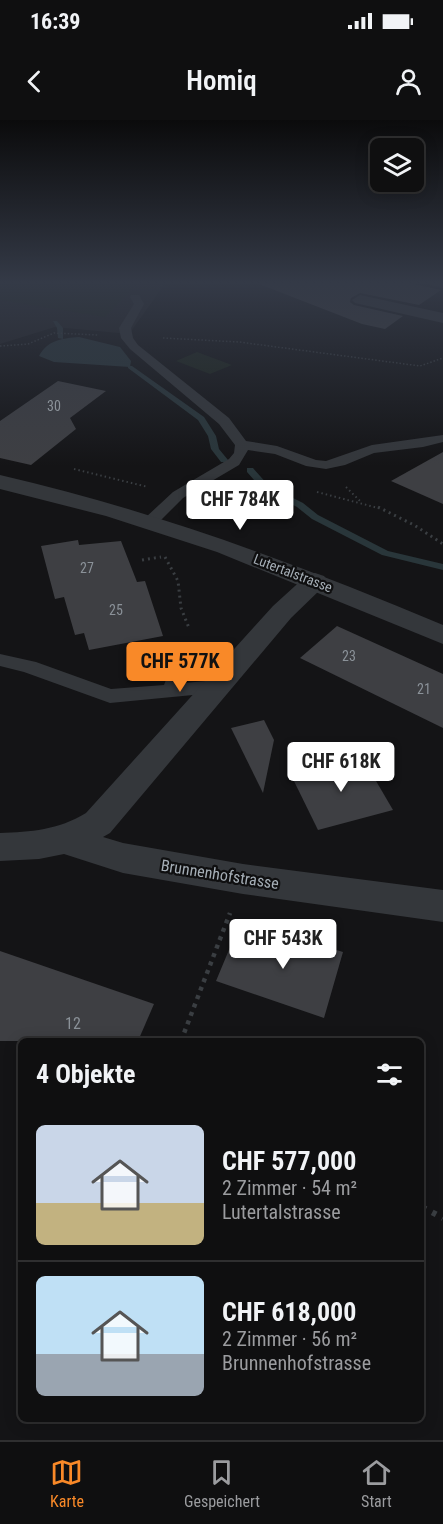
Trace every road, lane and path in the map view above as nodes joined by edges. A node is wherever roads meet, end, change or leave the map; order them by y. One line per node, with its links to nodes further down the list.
1 (31, 343): 4 (path)
2 (131, 343): 7 (lane)
3 (244, 343): 5 (path)
4 (0, 346)
5 (443, 358)
6 (440, 438): 8 (lane)
7 (242, 445): 8 (lane); 11 (lane)
8 (286, 452): 13 (path)
9 (70, 468): 11 (path)
10 (0, 482): 12 (street, Lutertalstrasse)
11 (178, 495): 12 (lane)
12 (151, 521): 17 (street, Lutertalstrasse)
13 (443, 544)
14 (170, 554): 15 (path)
15 (165, 557): 16 (path); 19 (path)
16 (141, 560)
17 (315, 581): 18 (street, Lutertalstrasse); 21 (street)
18 (443, 635)
19 (186, 654): 22 (lane)
20 (0, 660): 22 (lane)
21 (217, 687): 22 (lane); 23 (street)
22 (171, 691)
23 (66, 840): 24 (street, Brunnenhofstrasse); 25 (street, Brunnenhofstrasse)
24 (0, 847)
25 (243, 879): 26 (street, Brunnenhofstrasse); 27 (path)
26 (443, 906)
27 (182, 1038)
28 (424, 1208): 29 (path)
29 (443, 1218)

